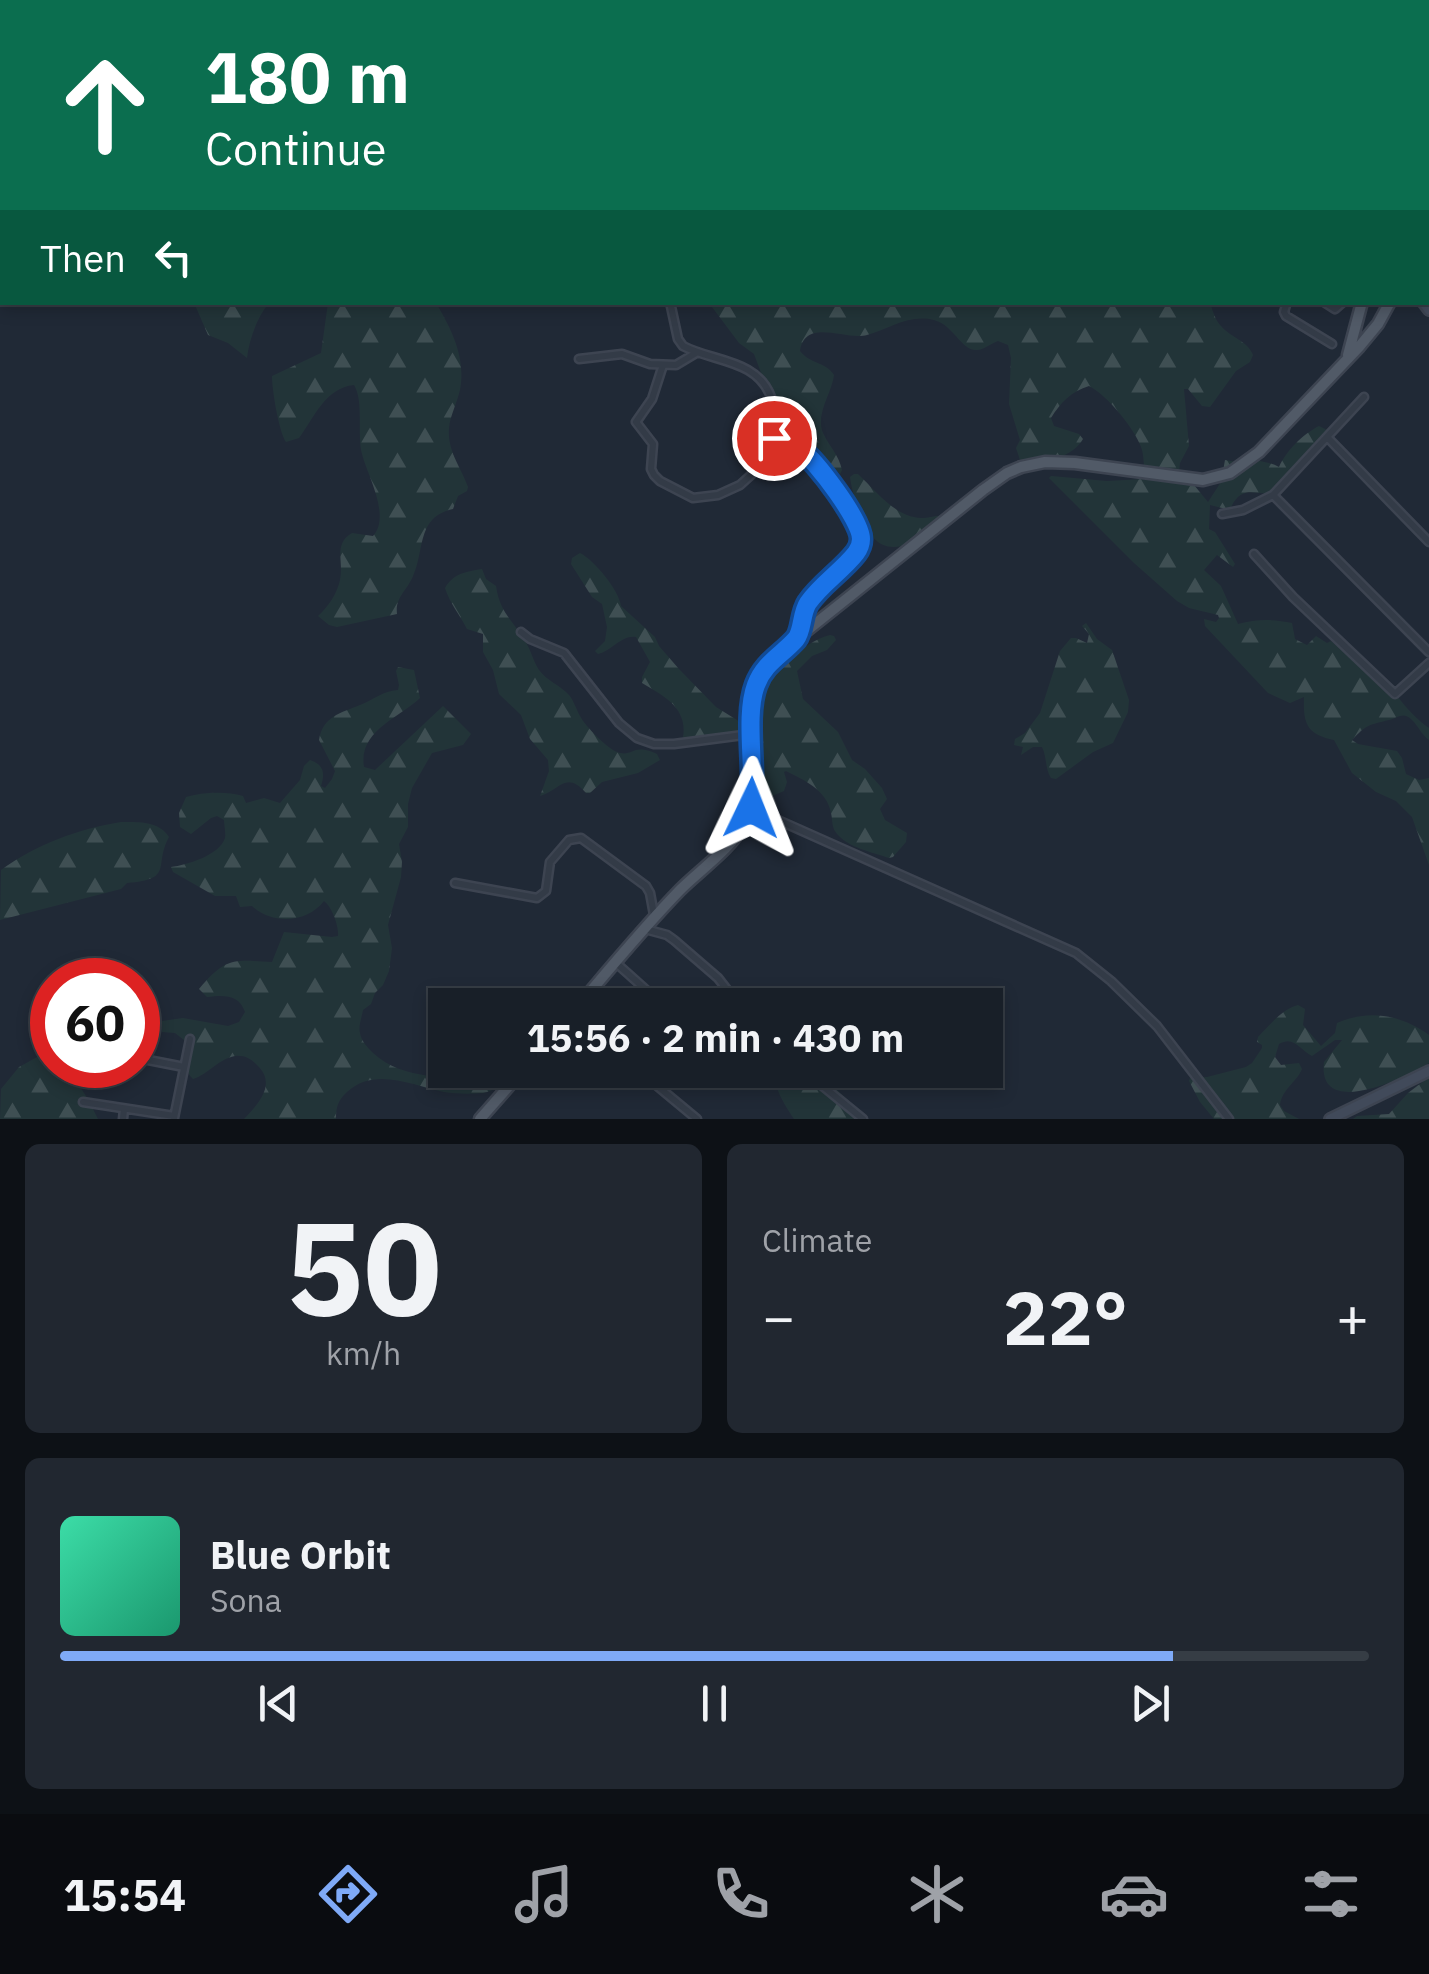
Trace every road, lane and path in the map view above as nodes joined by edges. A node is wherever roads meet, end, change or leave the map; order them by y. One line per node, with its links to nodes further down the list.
1 (671, 305): 6 (street)
2 (1287, 305): 5 (street)
3 (1361, 305): 8 (main road)
4 (1388, 305): 8 (main road)
5 (1332, 344)
6 (697, 352): 9 (street); 12 (street)
7 (579, 359): 9 (street)
8 (1347, 360): 18 (main road)
9 (664, 365): 12 (street)
10 (1364, 397): 11 (street)
11 (1328, 438): 13 (street); 15 (street)
12 (785, 444): 18 (street)
13 (1273, 494): 14 (street); 19 (street)
14 (1222, 514)
15 (1429, 542)
16 (1254, 554): 20 (street)
17 (520, 632): 21 (street)
18 (799, 636): 21 (main road)
19 (1429, 652)
20 (1429, 663)
21 (752, 734): 22 (main road)
22 (751, 808): 24 (main road); 44 (street)
23 (455, 884): 24 (street)
24 (654, 916): 25 (main road)
25 (644, 928): 26 (main road); 29 (street)
26 (615, 962): 27 (main road); 28 (street)
27 (593, 988)
28 (644, 988)
29 (726, 988)
30 (190, 1038): 32 (street)
31 (160, 1062): 32 (street)
32 (184, 1067): 39 (street)
33 (1429, 1071): 45 (main road)
34 (507, 1088): 41 (main road)
35 (660, 1088): 42 (street)
36 (825, 1088): 43 (street)
37 (82, 1102): 38 (street)
38 (124, 1108): 39 (street); 40 (street)
39 (174, 1117)
40 (122, 1119)
41 (480, 1119)
42 (697, 1119)
43 (864, 1119)
44 (1230, 1119)
45 (1330, 1119)

